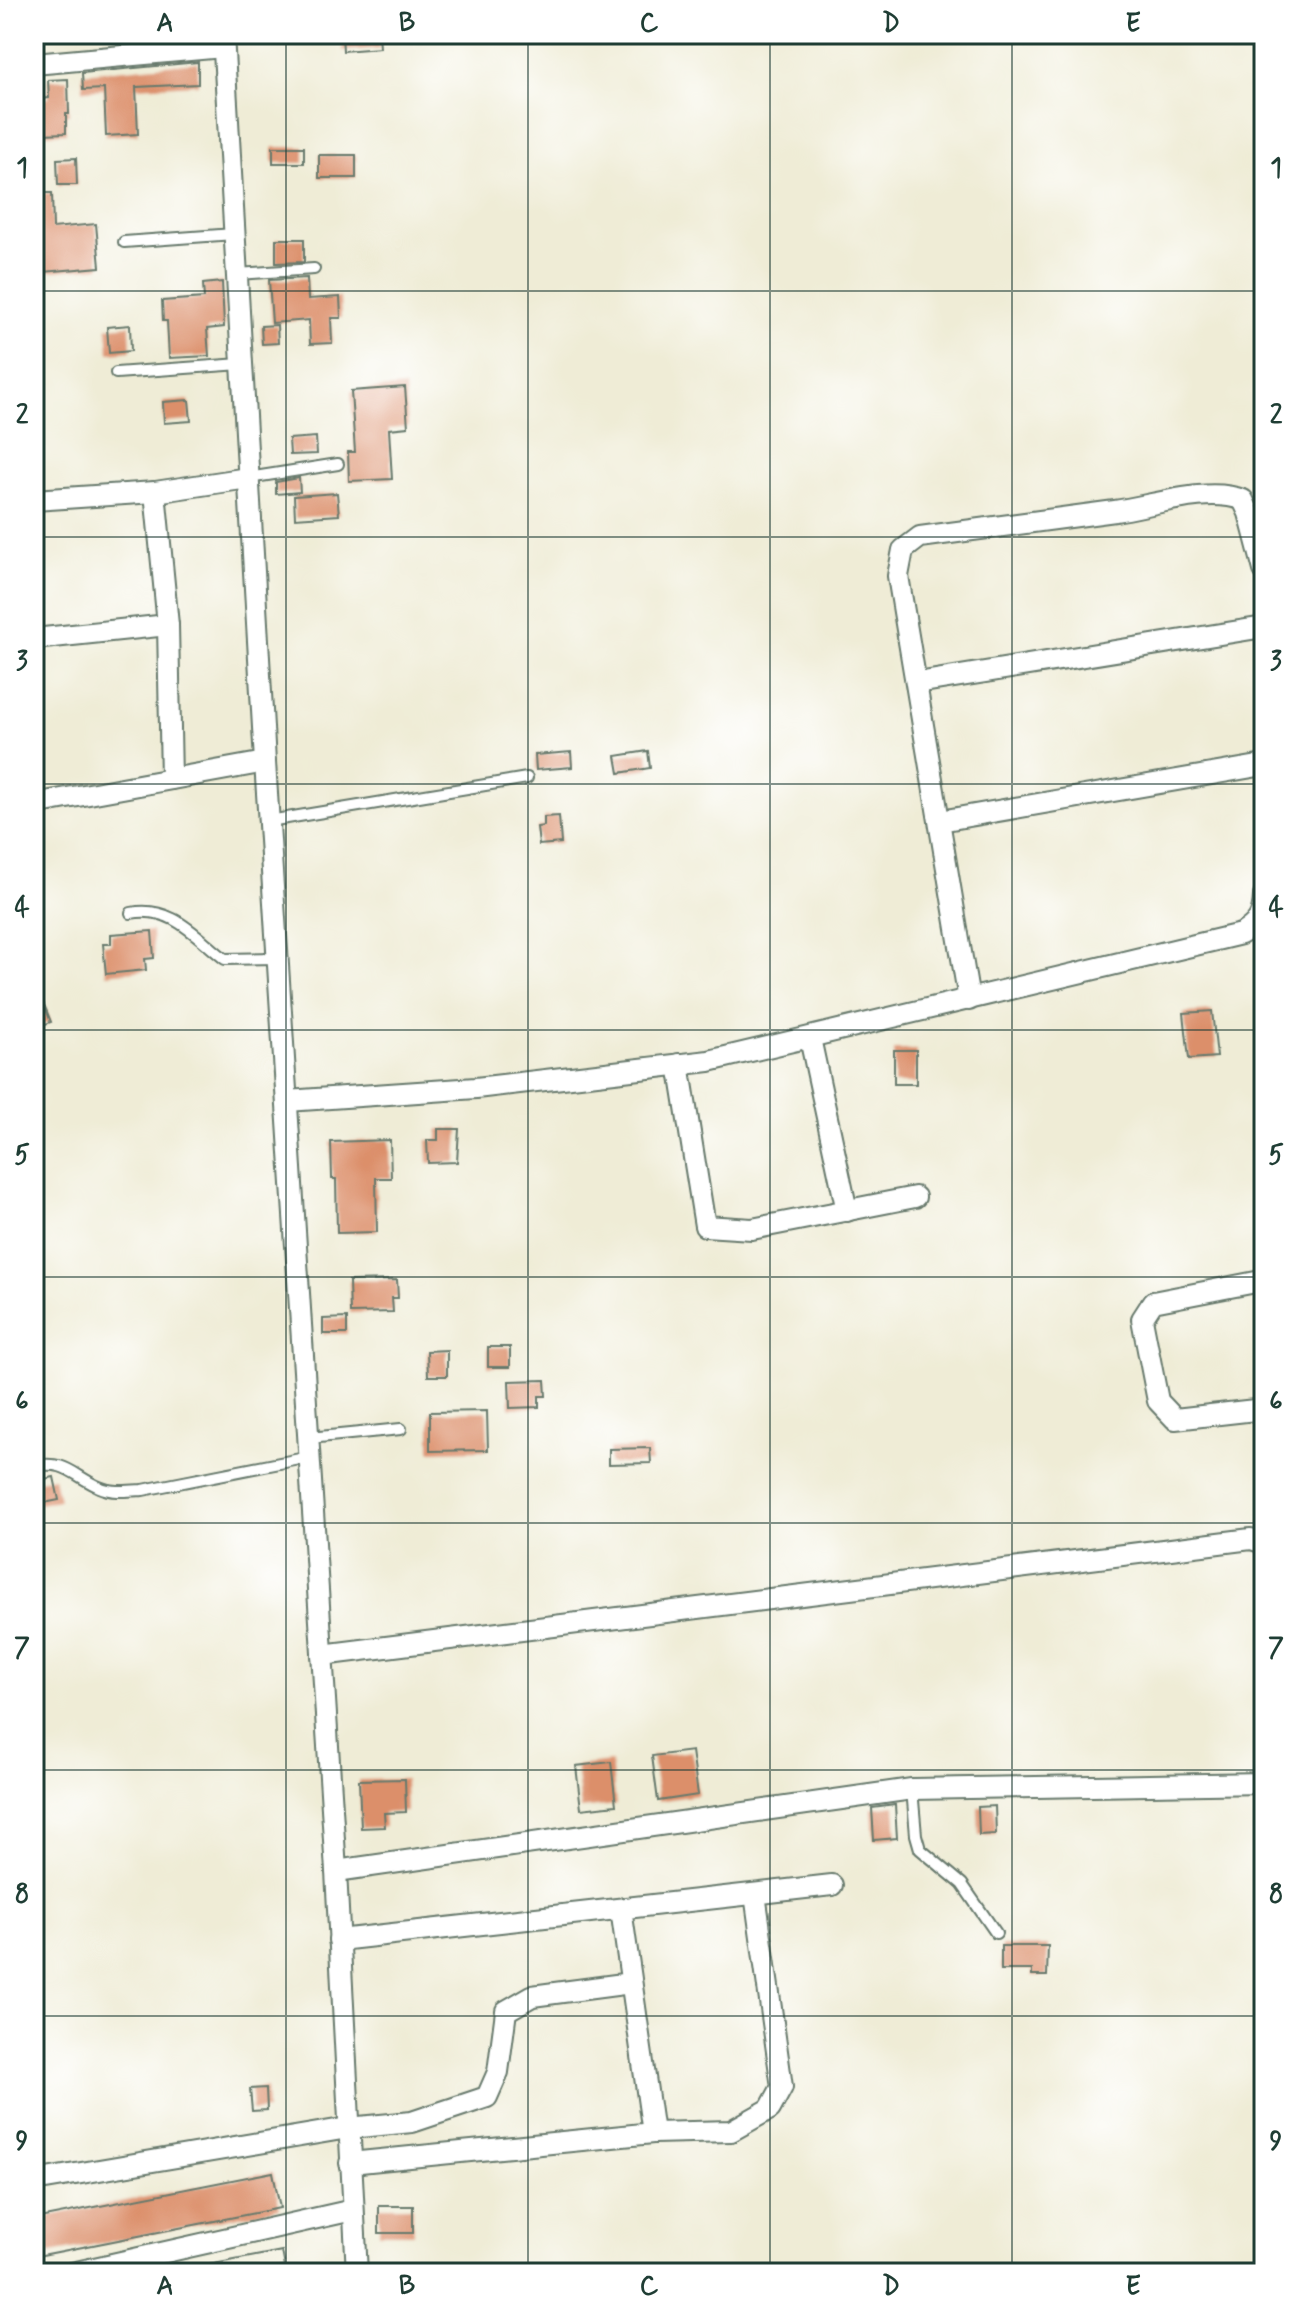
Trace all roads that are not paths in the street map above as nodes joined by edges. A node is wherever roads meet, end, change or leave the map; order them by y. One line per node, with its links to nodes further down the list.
1 (223, 41): 2 (street); 3 (street)
2 (34, 64)
3 (234, 234): 4 (lane); 6 (street)
4 (124, 242)
5 (314, 269): 6 (lane)
6 (236, 274): 7 (street)
7 (241, 364): 8 (lane); 10 (street)
8 (116, 373)
9 (338, 464): 10 (lane)
10 (248, 478): 11 (street); 18 (street)
11 (155, 492): 12 (street); 14 (street)
12 (34, 500)
13 (1264, 570): 17 (street)
14 (168, 625): 16 (street); 21 (street)
15 (1264, 627): 17 (street)
16 (34, 639)
17 (917, 683): 24 (street)
18 (265, 762): 21 (street); 23 (street)
19 (1264, 765): 24 (street)
20 (527, 778): 23 (lane)
21 (171, 779): 22 (street)
22 (34, 804)
23 (269, 821): 28 (street)
24 (940, 821): 29 (street)
25 (1264, 896): 27 (street)
26 (131, 913): 28 (lane)
27 (1262, 920): 29 (street)
28 (278, 958): 32 (street)
29 (969, 1000): 30 (street)
30 (810, 1038): 31 (street); 34 (street)
31 (679, 1064): 32 (street); 34 (street)
32 (287, 1101): 38 (street)
33 (915, 1197): 34 (street)
34 (847, 1211)
35 (1264, 1283): 36 (street)
36 (1264, 1409)
37 (401, 1429): 38 (lane)
38 (309, 1448): 39 (lane); 41 (street)
39 (34, 1466)
40 (1264, 1543): 41 (street)
41 (322, 1655): 44 (street)
42 (1264, 1783): 43 (street)
43 (912, 1789): 44 (street); 48 (lane)
44 (336, 1871): 49 (street)
45 (832, 1885): 46 (street)
46 (755, 1894): 47 (street); 52 (street)
47 (621, 1909): 49 (street); 50 (street)
48 (996, 1933)
49 (339, 1940): 51 (street)
50 (631, 1983): 51 (street); 52 (street)
51 (348, 2128): 53 (street); 54 (street)
52 (653, 2133): 53 (street)
53 (350, 2163): 55 (street)
54 (34, 2181)
55 (353, 2210): 56 (street); 57 (street)
56 (72, 2273)
57 (357, 2273)

